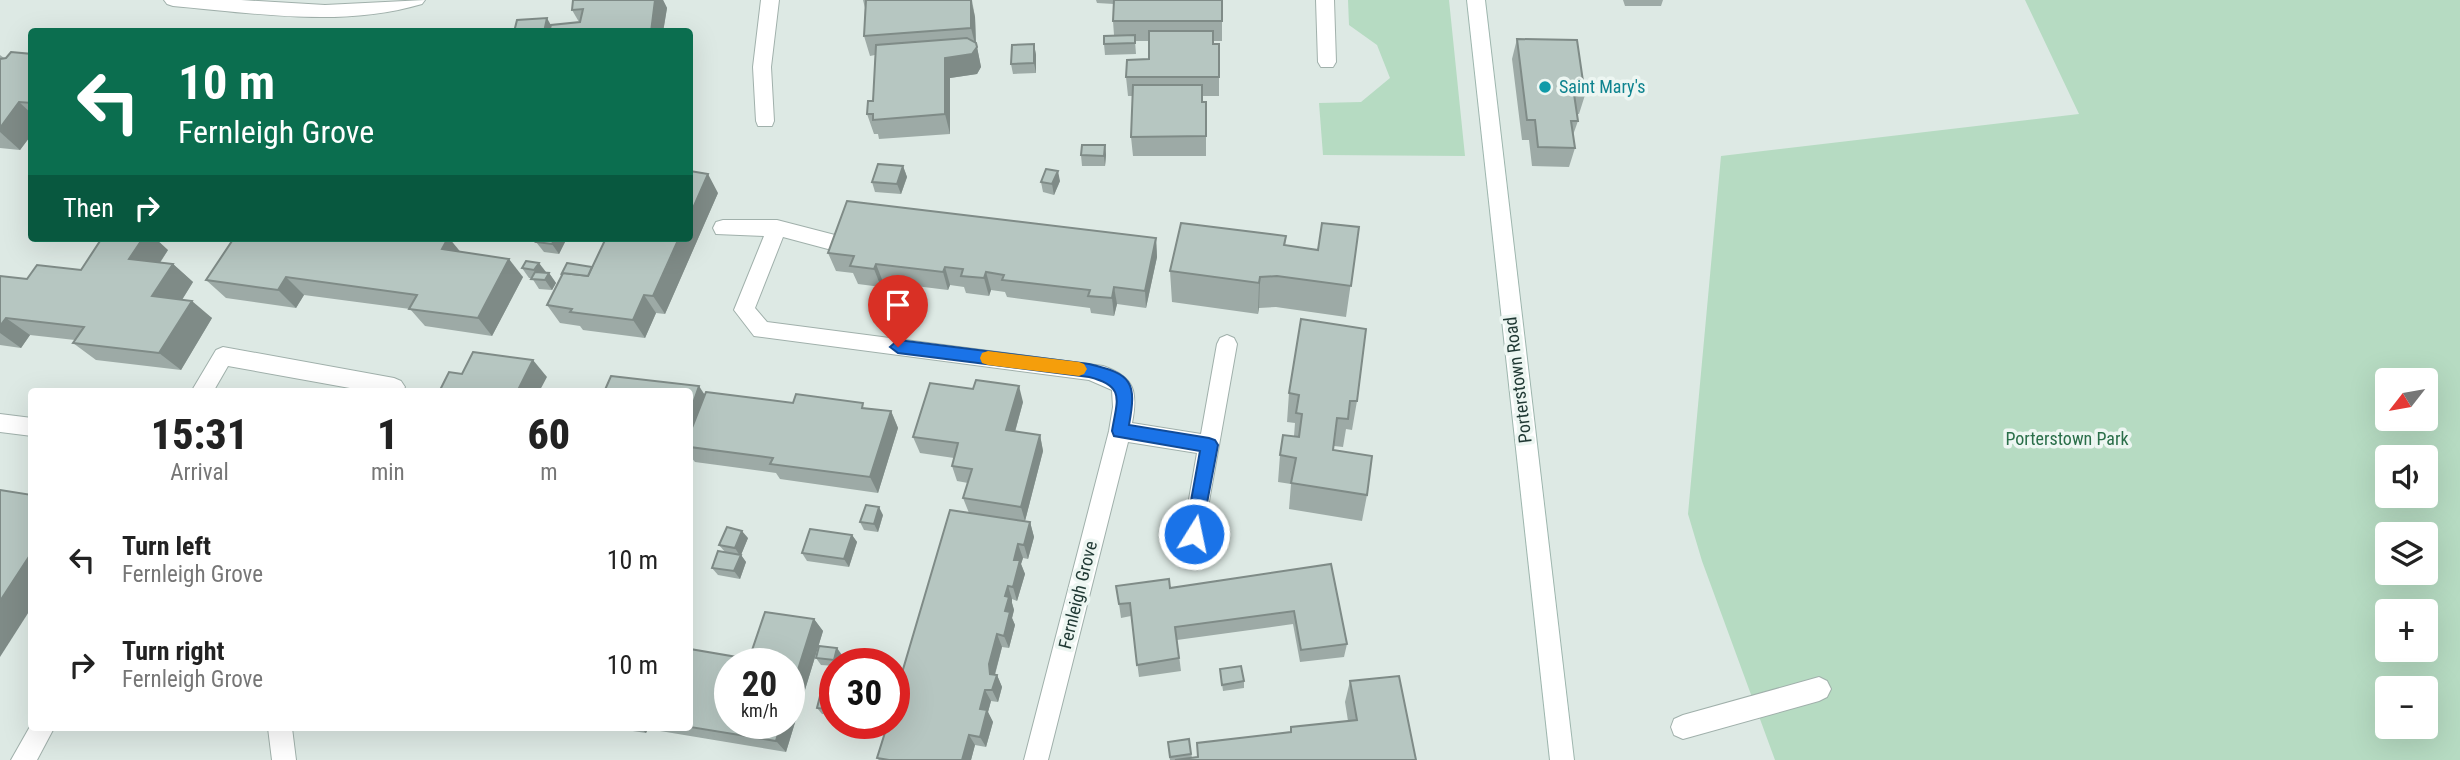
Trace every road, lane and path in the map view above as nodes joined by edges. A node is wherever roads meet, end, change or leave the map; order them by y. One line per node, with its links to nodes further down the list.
1 (173, 0): 2 (street)
2 (416, 0)
3 (770, 0): 7 (street)
4 (1325, 0): 6 (street)
5 (1476, 0): 26 (street, Porterstown Road)
6 (1327, 62)
7 (765, 121)
8 (723, 228): 9 (street)
9 (777, 229): 10 (street); 16 (street, Fernleigh Grove)
10 (828, 241)
11 (1227, 344): 17 (street)
12 (204, 388): 13 (street)
13 (393, 388)
14 (0, 423): 15 (street)
15 (28, 426)
16 (1120, 431): 17 (street); 25 (street, Fernleigh Grove)
17 (1209, 445): 18 (street)
18 (1194, 534)
19 (1819, 689): 20 (street)
20 (1683, 727)
21 (40, 731): 23 (street)
22 (280, 731): 24 (street)
23 (23, 760)
24 (284, 760)
25 (1036, 760)
26 (1562, 760)

